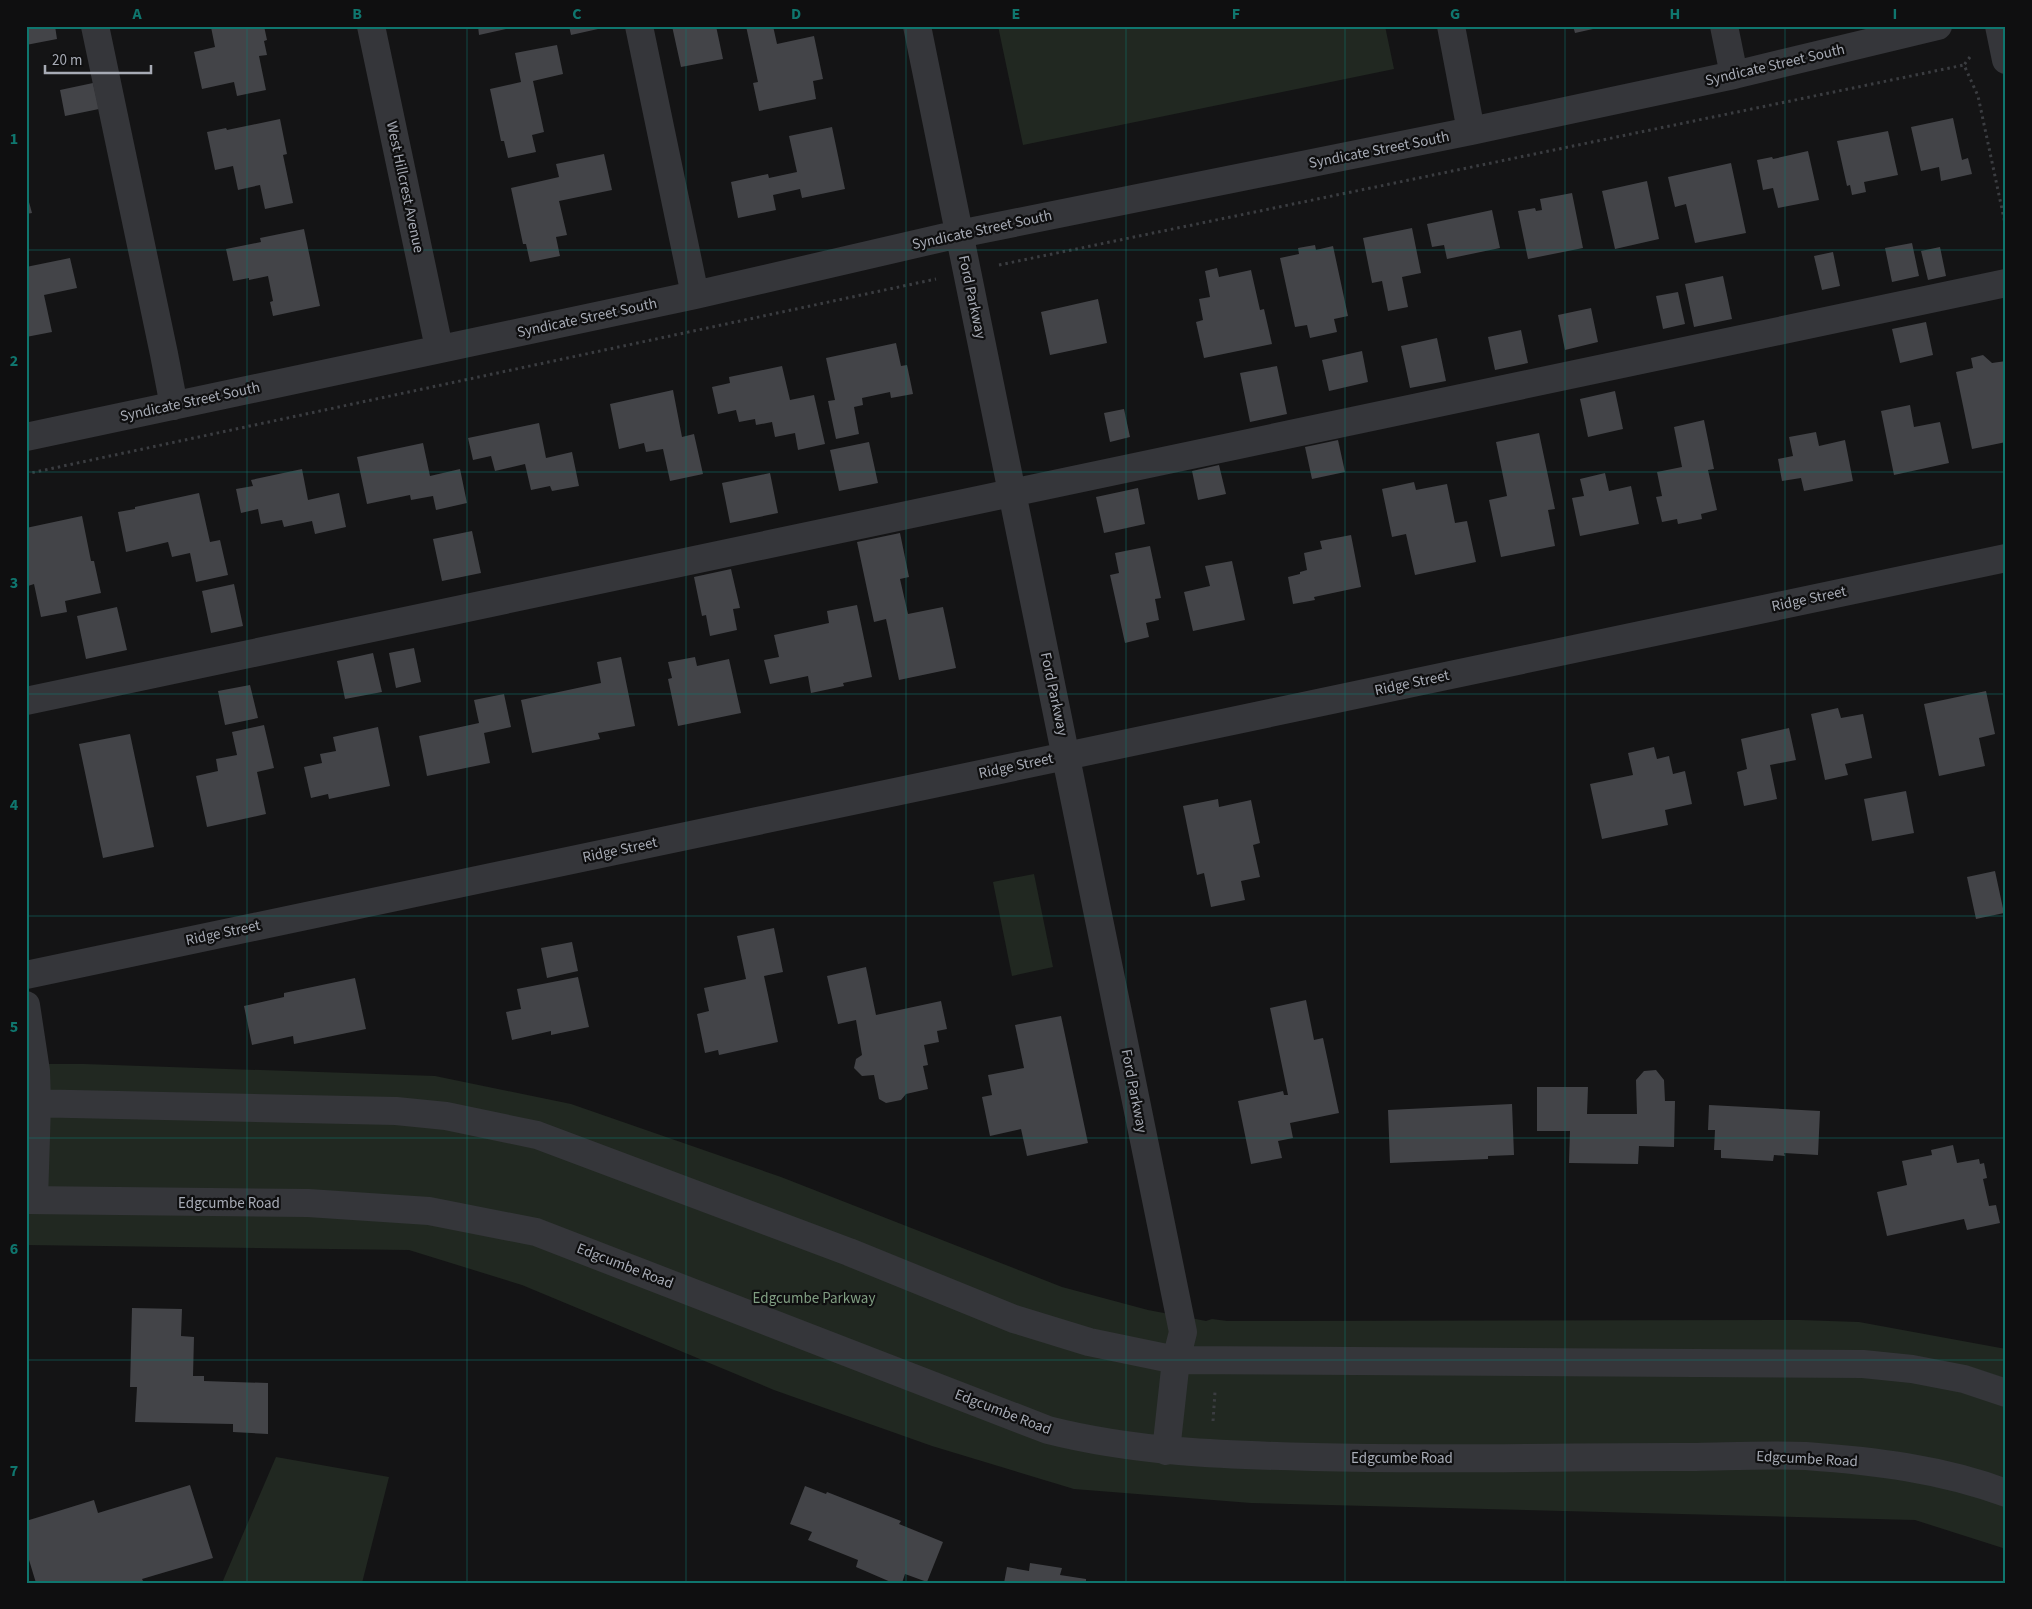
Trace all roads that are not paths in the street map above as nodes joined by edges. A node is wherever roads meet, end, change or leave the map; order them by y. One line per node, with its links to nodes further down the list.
1 (96, 26): 16 (street)
2 (371, 26): 15 (street, West Hillcrest Avenue)
3 (639, 26): 14 (street)
4 (917, 26): 12 (street, Ford Parkway)
5 (1451, 26): 11 (street)
6 (1724, 26): 10 (street)
7 (1938, 26): 10 (street, Syndicate Street South)
8 (1999, 26): 9 (street)
9 (2006, 60)
10 (1734, 75): 11 (street, Syndicate Street South)
11 (1471, 131): 12 (street, Syndicate Street South)
12 (959, 234): 14 (street, Syndicate Street South); 18 (street, Ford Parkway)
13 (2006, 283): 18 (street)
14 (695, 295): 15 (street, Syndicate Street South)
15 (439, 348): 16 (street, Syndicate Street South)
16 (174, 406): 17 (street, Syndicate Street South)
17 (26, 437)
18 (1012, 492): 20 (street); 21 (street, Ford Parkway)
19 (2006, 558): 21 (street, Ridge Street)
20 (26, 701)
21 (1067, 756): 22 (street, Ridge Street); 26 (street, Ford Parkway)
22 (26, 975)
23 (26, 1005): 24 (street)
24 (31, 1104): 25 (street); 26 (street)
25 (30, 1200): 28 (street, Edgcumbe Road)
26 (1176, 1360): 27 (street); 28 (street, Ford Parkway)
27 (2006, 1393)
28 (1166, 1451): 29 (street, Edgcumbe Road)
29 (2006, 1493)

